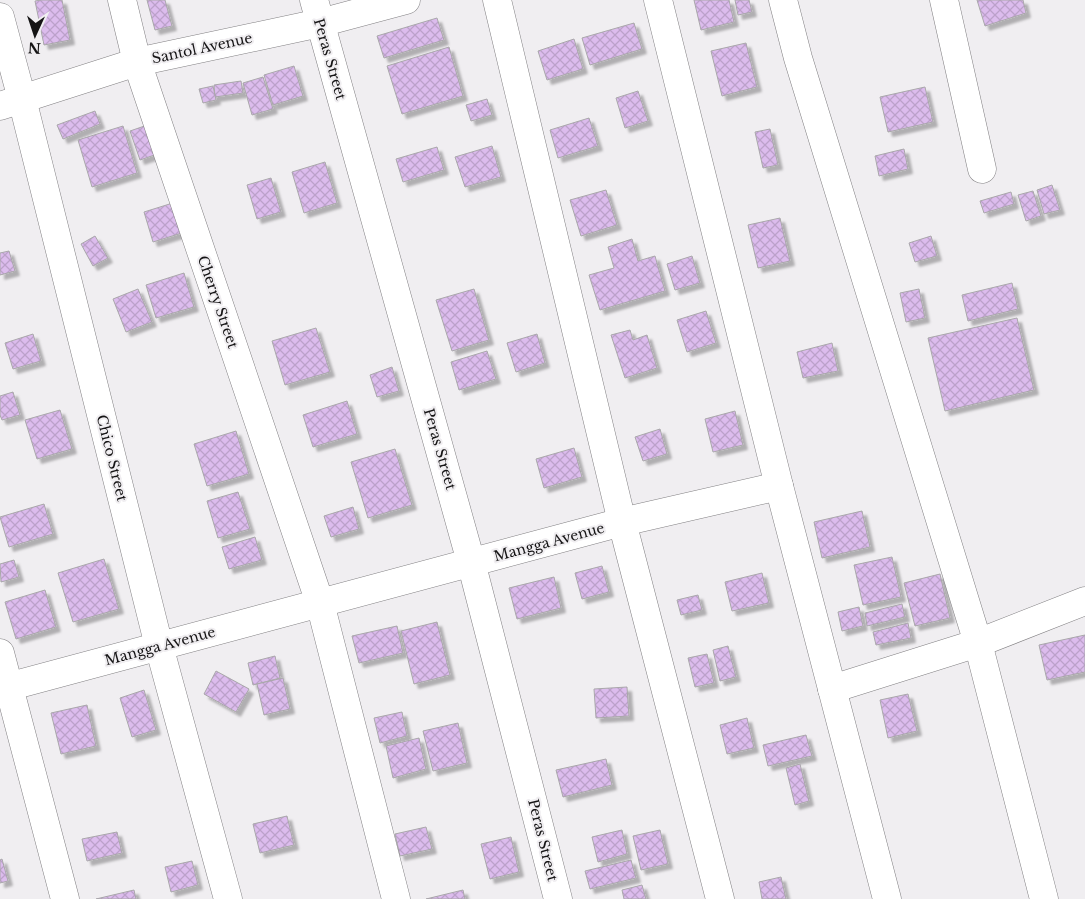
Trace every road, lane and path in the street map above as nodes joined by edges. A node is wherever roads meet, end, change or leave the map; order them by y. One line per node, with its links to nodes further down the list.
1 (122, 0): 9 (street, Cherry Street)
2 (406, 0): 7 (street, Santol Avenue)
3 (497, 0): 13 (street)
4 (658, 0): 12 (street)
5 (783, 0): 17 (street)
6 (944, 0): 11 (street)
7 (317, 11): 9 (street, Santol Avenue); 14 (street, Peras Street)
8 (0, 17): 10 (street, Chico Street)
9 (137, 62): 10 (street, Santol Avenue); 16 (street, Cherry Street)
10 (11, 102): 18 (street, Chico Street)
11 (982, 170)
12 (779, 486): 13 (street, Mangga Avenue); 21 (street)
13 (622, 522): 14 (street, Mangga Avenue); 26 (street)
14 (471, 562): 16 (street, Mangga Avenue); 25 (street, Peras Street)
15 (1085, 601): 17 (street)
16 (320, 603): 18 (street, Mangga Avenue); 24 (street)
17 (978, 642): 21 (street); 28 (street)
18 (159, 646): 20 (street, Mangga Avenue); 23 (street, Chico Street)
19 (0, 652): 20 (street)
20 (5, 688): 22 (street)
21 (832, 689): 27 (street)
22 (65, 899)
23 (228, 899)
24 (396, 899)
25 (558, 899)
26 (720, 899)
27 (887, 899)
28 (1044, 899)

